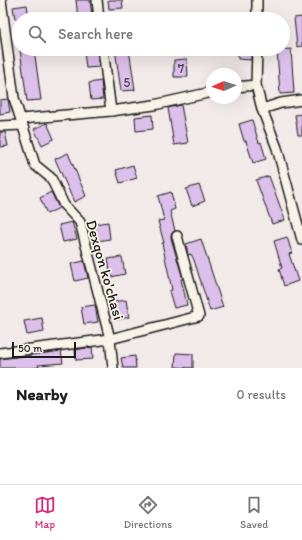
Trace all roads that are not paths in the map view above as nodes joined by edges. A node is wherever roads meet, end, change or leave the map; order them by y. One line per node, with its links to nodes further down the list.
1 (1, 0): 14 (street, Dexqon ko'chasi)
2 (97, 0): 4 (street)
3 (257, 0): 5 (street)
4 (98, 12)
5 (257, 12)
6 (104, 56): 13 (street)
7 (257, 56): 8 (street)
8 (256, 85): 9 (street); 12 (street)
9 (242, 86)
10 (206, 93): 13 (street)
11 (302, 100): 12 (street)
12 (262, 109): 17 (street)
13 (110, 111): 14 (street)
14 (22, 122): 15 (street); 18 (street, Dexqon ko'chasi)
15 (0, 126)
16 (177, 236): 18 (street)
17 (302, 240)
18 (110, 339): 19 (street); 20 (street, Dexqon ko'chasi)
19 (0, 353)
20 (113, 368)

